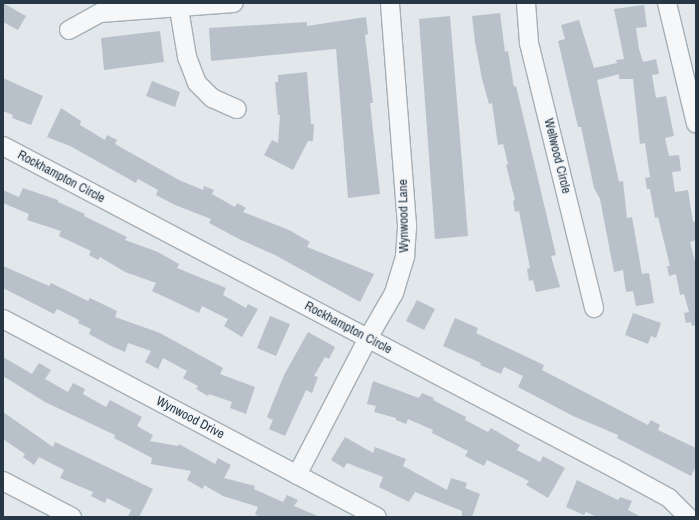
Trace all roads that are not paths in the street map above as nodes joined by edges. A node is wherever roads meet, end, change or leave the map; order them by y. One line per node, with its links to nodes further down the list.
1 (234, 3): 5 (street)
2 (390, 3): 12 (street, Wynwood Lane)
3 (526, 3): 10 (street, Wellwood Circle)
4 (666, 3): 8 (street)
5 (179, 5): 6 (street); 7 (street)
6 (69, 30)
7 (237, 109)
8 (696, 124)
9 (3, 146): 12 (street, Rockhampton Circle)
10 (594, 308)
11 (3, 319): 13 (street, Wynwood Drive)
12 (368, 338): 13 (street, Wynwood Lane); 17 (street, Rockhampton Circle)
13 (298, 475): 16 (street, Wynwood Drive)
14 (3, 480): 15 (street)
15 (72, 517)
16 (377, 517)
17 (688, 517)

